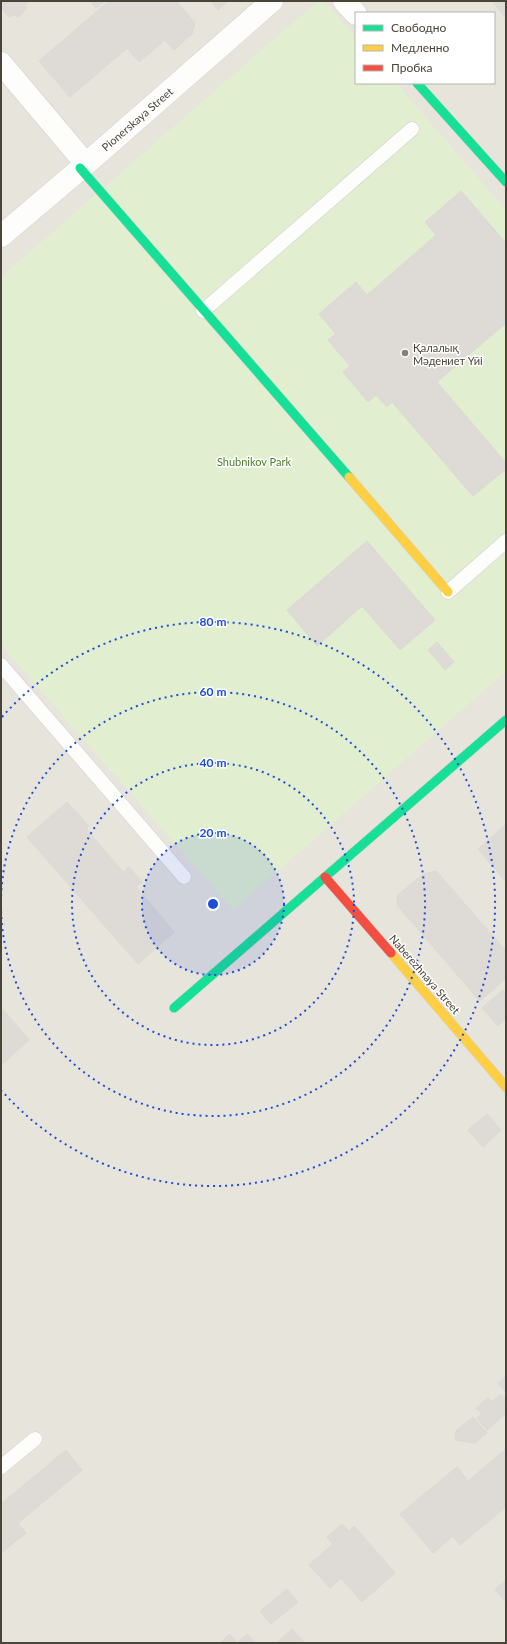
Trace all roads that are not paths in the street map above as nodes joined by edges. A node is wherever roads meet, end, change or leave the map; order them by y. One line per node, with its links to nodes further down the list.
1 (272, 1): 7 (street, Pionerskaya Street)
2 (344, 1): 3 (street)
3 (355, 13)
4 (1, 63): 7 (street)
5 (418, 84): 8 (street)
6 (412, 129): 10 (lane)
7 (83, 166): 9 (street, Pionerskaya Street); 10 (street)
8 (506, 182)
9 (1, 236)
10 (203, 311): 12 (street)
11 (506, 541): 12 (lane)
12 (448, 592)
13 (1, 665): 15 (lane)
14 (506, 720): 16 (street)
15 (184, 877)
16 (325, 877): 17 (street); 18 (street, Naberezhnaya Street)
17 (174, 1008)
18 (506, 1087)
19 (35, 1439): 20 (lane)
20 (1, 1468)

